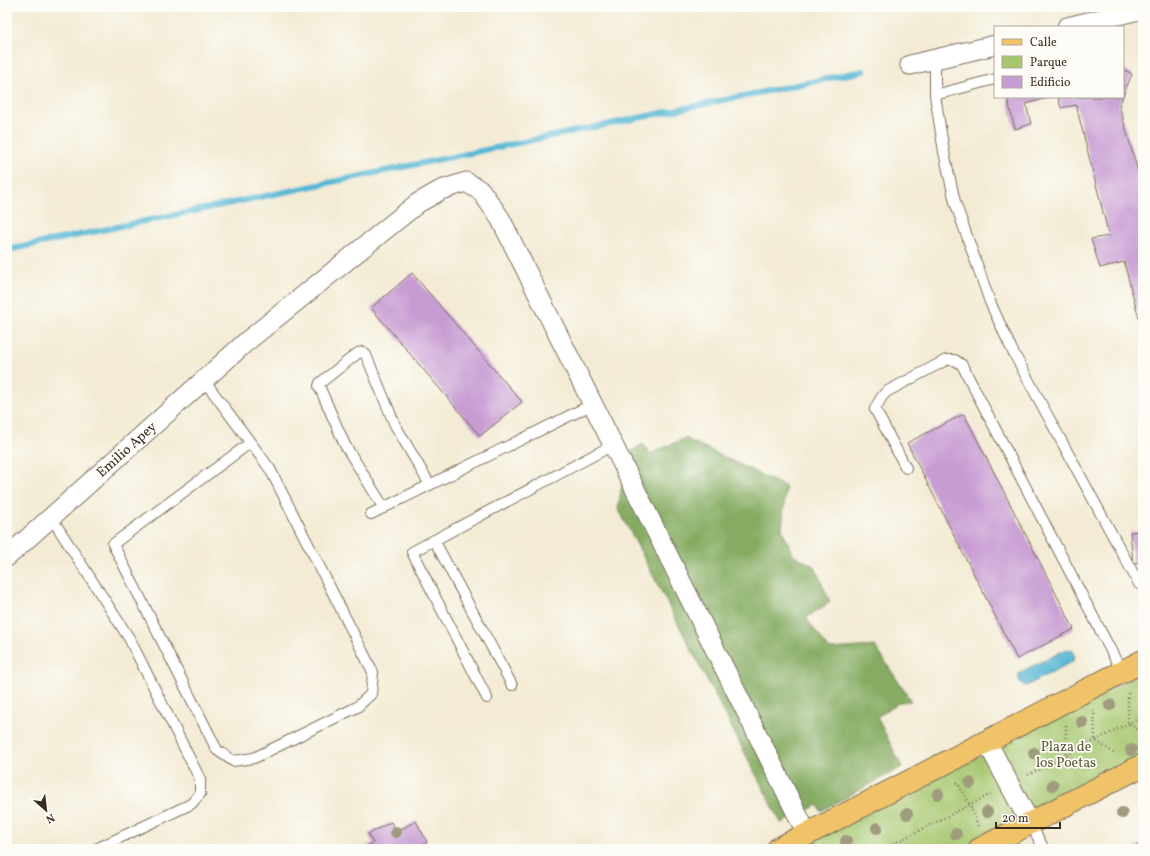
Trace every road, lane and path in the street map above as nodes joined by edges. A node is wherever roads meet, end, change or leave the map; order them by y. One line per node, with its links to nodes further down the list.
1 (1143, 9): 2 (street)
2 (1071, 26)
3 (994, 45): 4 (street)
4 (936, 59): 5 (street); 7 (lane)
5 (910, 65)
6 (994, 79): 7 (lane)
7 (935, 95): 19 (lane)
8 (204, 380): 9 (street, Emilio Apey); 10 (lane); 16 (street, Emilio Apey)
9 (593, 404): 11 (street); 13 (lane)
10 (250, 443): 10 (lane)
11 (613, 445): 17 (lane); 33 (street)
12 (906, 468): 21 (lane)
13 (430, 485): 14 (lane); 14 (lane)
14 (384, 508): 15 (lane)
15 (371, 514)
16 (51, 517): 18 (street, Emilio Apey); 35 (lane)
17 (434, 540): 22 (lane); 23 (lane)
18 (7, 556)
19 (1143, 586)
20 (1143, 661): 21 (main road)
21 (1125, 680): 26 (path); 27 (main road)
22 (512, 685)
23 (487, 698)
24 (1094, 706): 28 (path)
25 (1066, 721): 31 (path)
26 (1143, 733)
27 (987, 742): 29 (main road); 32 (street)
28 (1118, 756)
29 (946, 762): 33 (main road); 34 (path)
30 (1143, 765): 32 (main road)
31 (1090, 770)
32 (1030, 823): 34 (main road); 37 (lane)
33 (807, 834): 36 (main road)
34 (983, 847)
35 (96, 849)
36 (778, 849)
37 (1044, 849)

